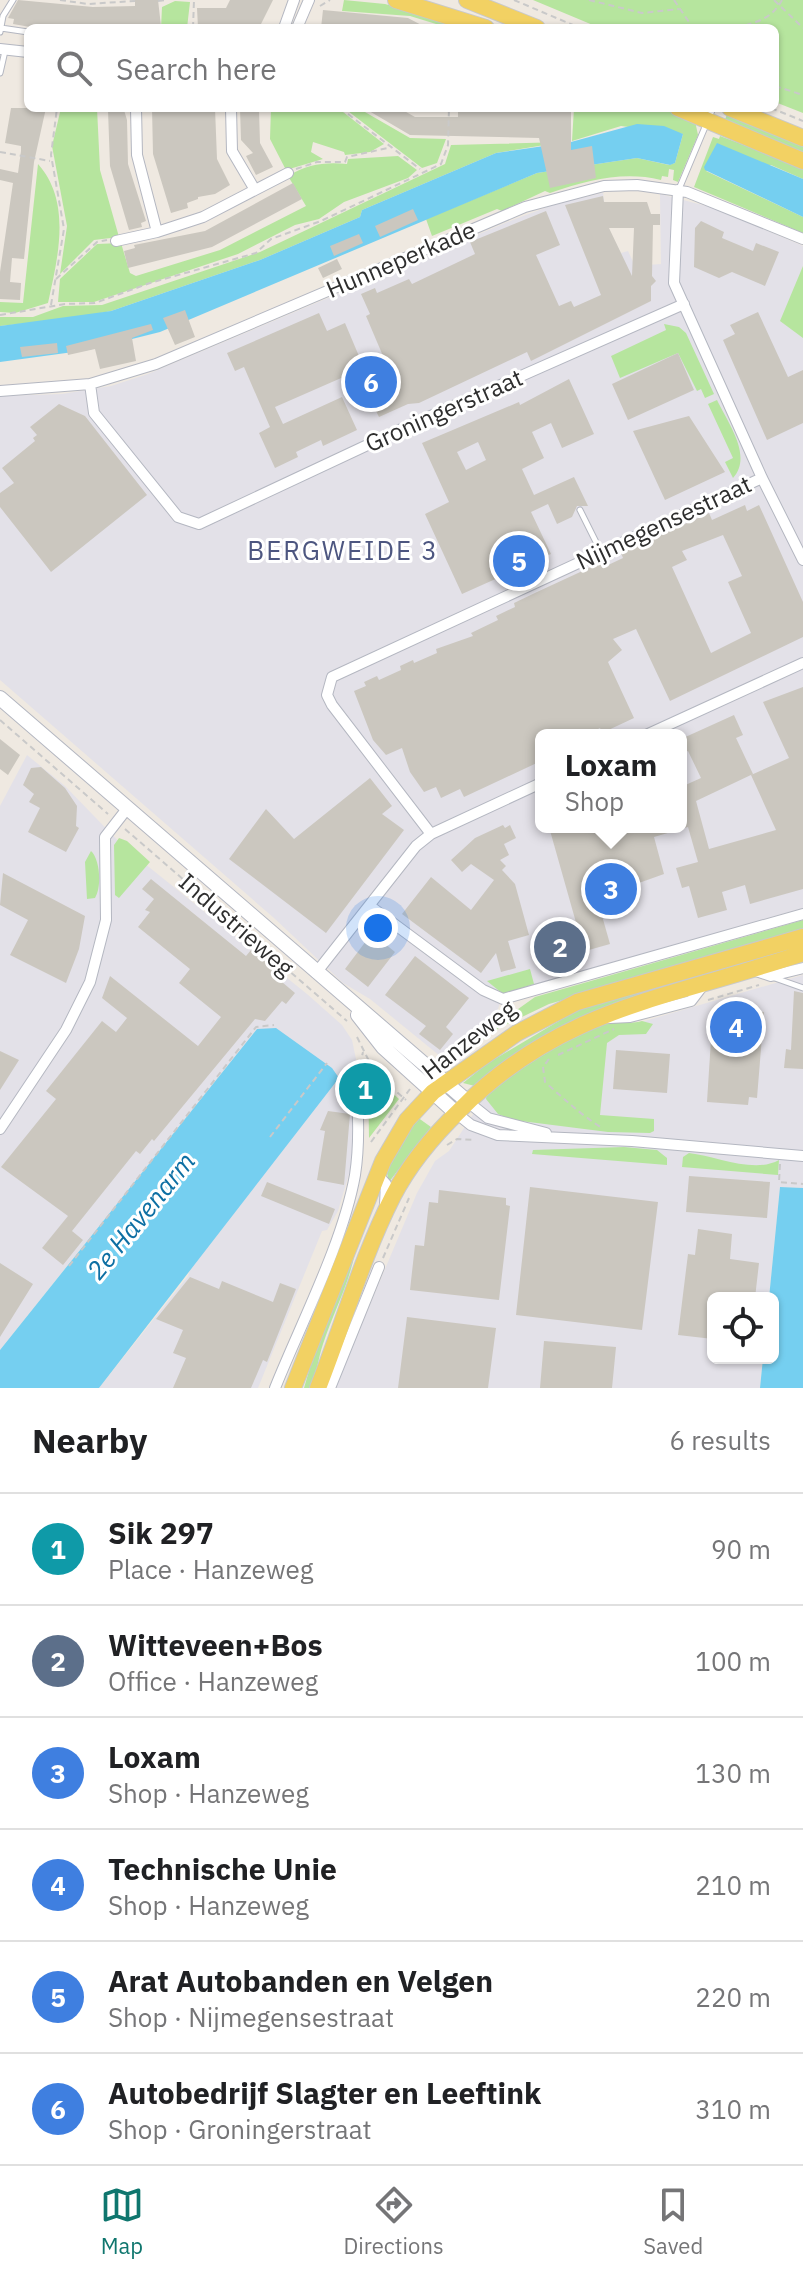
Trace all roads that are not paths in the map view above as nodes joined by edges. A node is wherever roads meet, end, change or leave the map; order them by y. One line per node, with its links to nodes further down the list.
1 (13, 0): 10 (lane)
2 (294, 0): 6 (street)
3 (309, 0): 7 (street)
4 (396, 0): 8 (main road)
5 (467, 0): 9 (main road)
6 (285, 24)
7 (299, 24)
8 (473, 24)
9 (527, 24)
10 (1, 30): 11 (lane)
11 (24, 32)
12 (2, 49): 13 (street); 14 (lane)
13 (24, 52)
14 (0, 73)
15 (136, 112): 24 (street)
16 (231, 112): 22 (street)
17 (740, 112): 19 (main road)
18 (711, 114): 20 (main road); 23 (lane)
19 (803, 138)
20 (803, 161)
21 (292, 171): 22 (street)
22 (255, 190): 24 (street)
23 (678, 190): 25 (street, Hunneperkade); 27 (street); 28 (street, Hunneperkade)
24 (157, 232): 26 (street)
25 (803, 239)
26 (111, 241)
27 (684, 304): 28 (street, Groningerstraat); 30 (street)
28 (90, 384): 29 (street, Hunneperkade)
29 (0, 391)
30 (762, 478): 32 (street); 33 (street, Nijmegensestraat)
31 (580, 510): 33 (lane)
32 (800, 544): 34 (street)
33 (601, 553): 40 (street, Nijmegensestraat)
34 (803, 560)
35 (803, 663): 37 (street)
36 (0, 698): 39 (street, Industrieweg)
37 (659, 729)
38 (535, 786): 40 (street)
39 (122, 816): 47 (street, Industrieweg); 55 (street)
40 (431, 834): 41 (street)
41 (370, 906): 42 (street, Hanzeweg); 47 (street)
42 (803, 914)
43 (803, 937): 53 (main road, Hanzeweg)
44 (803, 953): 45 (main road, Hanzeweg)
45 (748, 968): 48 (street); 49 (main road, Hanzeweg)
46 (803, 968): 48 (street)
47 (316, 973): 53 (street, Industrieweg)
48 (771, 976): 50 (lane)
49 (707, 980): 51 (main road, Hanzeweg); 51 (street, Hanzeweg)
50 (803, 988)
51 (592, 1019): 54 (main road, Hanzeweg)
52 (356, 1077): 61 (street)
53 (438, 1087): 54 (street, Industrieweg); 58 (main road, Hanzeweg)
54 (462, 1107): 56 (street); 56 (street); 59 (main road, Hanzeweg)
55 (0, 1129)
56 (600, 1140): 57 (street)
57 (803, 1156)
58 (378, 1175): 59 (street, Hanzeweg); 62 (main road, Hanzeweg)
59 (385, 1214): 63 (main road, Hanzeweg)
60 (379, 1267): 64 (street)
61 (275, 1388)
62 (293, 1388)
63 (318, 1388)
64 (330, 1388)

